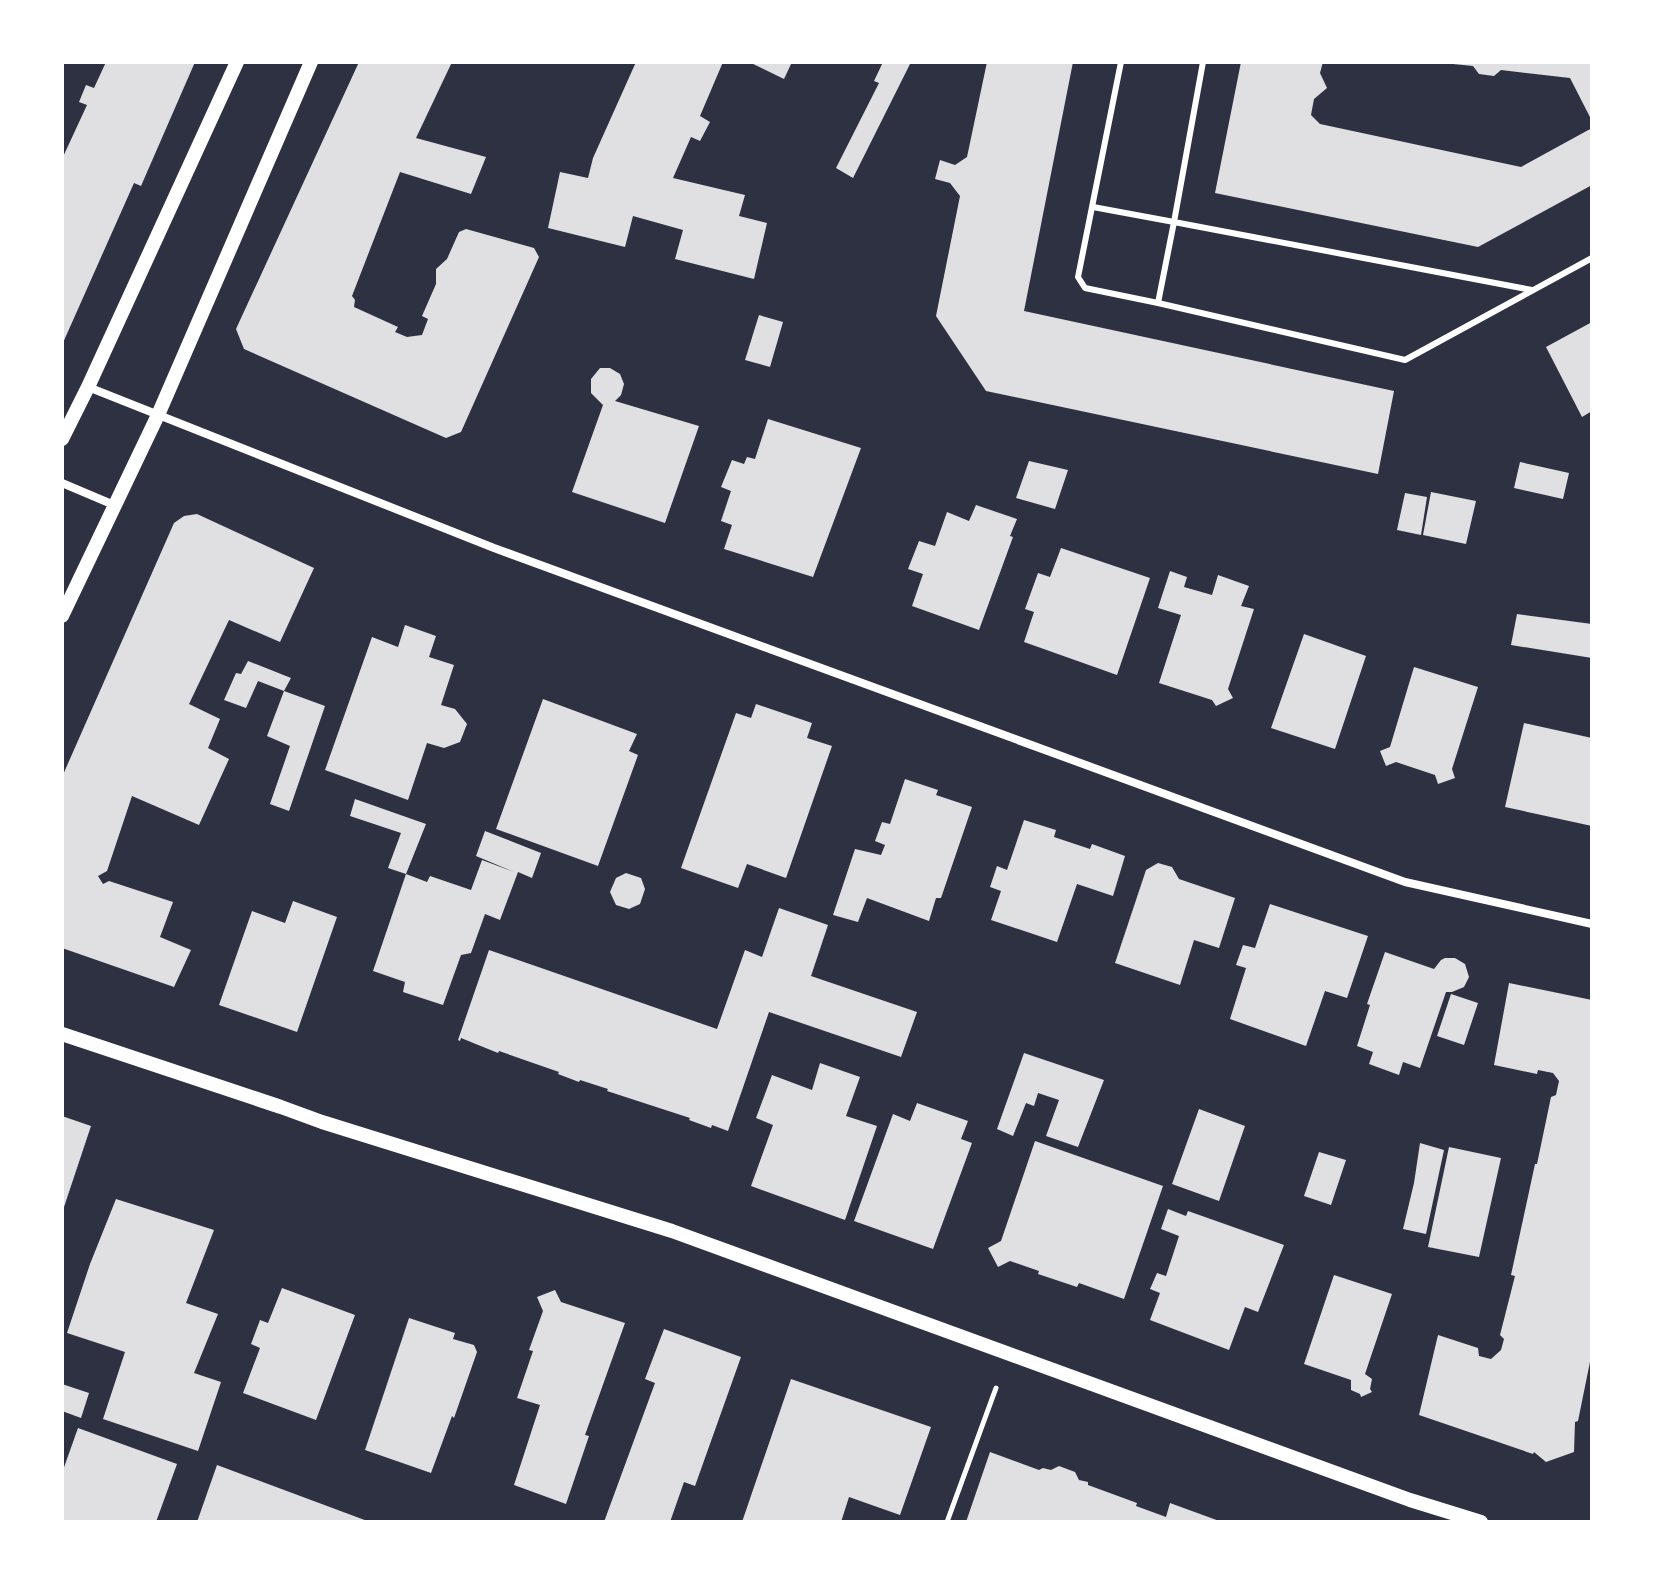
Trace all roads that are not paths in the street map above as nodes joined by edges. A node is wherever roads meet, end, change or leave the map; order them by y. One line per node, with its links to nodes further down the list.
1 (237, 62): 10 (street)
2 (311, 62): 11 (street)
3 (1121, 62): 5 (lane)
4 (1203, 62): 6 (lane)
5 (1093, 207): 6 (lane); 9 (lane)
6 (1174, 222): 8 (lane); 9 (lane)
7 (1592, 258): 8 (lane)
8 (1532, 290): 9 (lane)
9 (1158, 303)
10 (88, 387): 11 (street); 12 (street)
11 (158, 415): 14 (street); 16 (street)
12 (62, 439)
13 (62, 483): 14 (street)
14 (114, 505): 15 (street)
15 (62, 616)
16 (1592, 924)
17 (62, 1034): 18 (street)
18 (1481, 1522)

